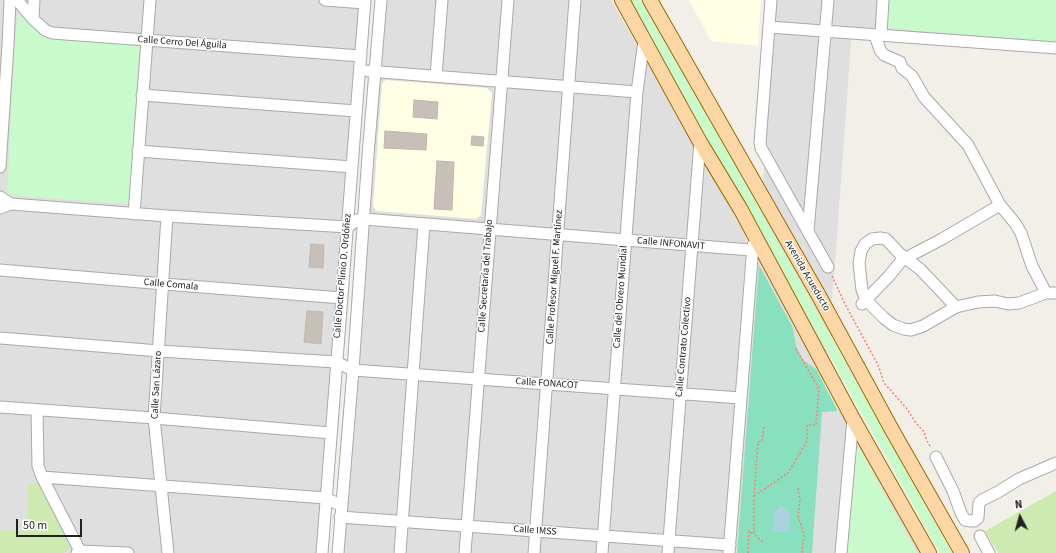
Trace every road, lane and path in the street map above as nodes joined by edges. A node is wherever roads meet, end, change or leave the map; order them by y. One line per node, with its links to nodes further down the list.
1 (10, 0): 36 (street)
2 (17, 0): 16 (street, Calle Cerro Del Águila)
3 (34, 0): 16 (street)
4 (150, 0): 20 (street)
5 (325, 0): 15 (street)
6 (381, 0): 25 (street, Calle Doctor Plinio D. Ordóñez)
7 (442, 0): 26 (street)
8 (508, 0): 27 (street, Calle Secretaría del Trabajo)
9 (575, 0): 28 (street, Calle Profesor Miguel F. Martínez)
10 (622, 0): 21 (main road)
11 (650, 0): 109 (main road, Avenida Acueducto)
12 (771, 0): 17 (street)
13 (828, 0): 18 (street)
14 (883, 0): 19 (street)
15 (365, 2): 23 (street, Calle Doctor Plinio D. Ordóñez)
16 (33, 19): 20 (street, Calle Cerro Del Águila)
17 (769, 27): 18 (street); 48 (street)
18 (826, 31): 19 (street); 48 (street)
19 (878, 35): 22 (street); 40 (street)
20 (146, 40): 23 (street, Calle Cerro Del Águila); 30 (street)
21 (644, 41): 29 (street, Calle del Obrero Mundial); 32 (main road)
22 (1056, 48)
23 (361, 56): 24 (street, Calle Doctor Plinio D. Ordóñez)
24 (360, 70): 25 (street); 31 (street, Calle Doctor Plinio D. Ordóñez)
25 (375, 72): 26 (street); 35 (street, Calle Doctor Plinio D. Ordóñez)
26 (436, 76): 27 (street)
27 (502, 82): 28 (street); 47 (street, Calle Secretaría del Trabajo)
28 (569, 87): 29 (street); 49 (street, Calle Profesor Miguel F. Martínez)
29 (637, 92): 50 (street, Calle del Obrero Mundial)
30 (142, 95): 31 (street); 33 (street)
31 (356, 111): 34 (street, Calle Doctor Plinio D. Ordóñez)
32 (700, 142): 51 (street, Calle Contrato Colectivo); 52 (main road)
33 (138, 151): 37 (street); 42 (street)
34 (353, 154): 35 (street); 37 (street, Calle Doctor Plinio D. Ordóñez)
35 (368, 155): 44 (street, Calle Doctor Plinio D. Ordóñez)
36 (0, 167)
37 (352, 167): 46 (street, Calle Doctor Plinio D. Ordóñez)
38 (0, 197): 39 (street)
39 (11, 204): 41 (street); 42 (street)
40 (1000, 205): 53 (street); 57 (street)
41 (0, 208)
42 (134, 214): 43 (street)
43 (168, 216): 46 (street); 56 (street, Calle San Lázaro)
44 (364, 219): 45 (street, Calle INFONAVIT); 46 (street); 65 (street, Calle Doctor Plinio D. Ordóñez)
45 (424, 224): 47 (street, Calle INFONAVIT); 66 (street)
46 (348, 227): 58 (street, Calle Doctor Plinio D. Ordóñez)
47 (490, 229): 49 (street, Calle INFONAVIT); 67 (street, Calle Secretaría del Trabajo)
48 (808, 231): 54 (street)
49 (558, 235): 50 (street, Calle INFONAVIT); 68 (street, Calle Profesor Miguel F. Martínez)
50 (626, 240): 51 (street, Calle INFONAVIT); 69 (street, Calle del Obrero Mundial)
51 (692, 246): 52 (street, Calle INFONAVIT); 70 (street, Calle Contrato Colectivo)
52 (758, 251): 71 (street); 75 (main road)
53 (906, 258): 59 (street); 59 (street); 60 (street)
54 (828, 267): 78 (path)
55 (0, 270): 56 (street, Calle Comala)
56 (164, 284): 58 (street, Calle Comala); 63 (street, Calle San Lázaro)
57 (1051, 293): 60 (street)
58 (342, 298): 64 (street, Calle Doctor Plinio D. Ordóñez)
59 (864, 302): 60 (street)
60 (956, 307)
61 (0, 338): 63 (street)
62 (795, 347): 83 (path)
63 (159, 351): 64 (street); 74 (street, Calle San Lázaro)
64 (336, 362): 65 (street); 77 (street, Calle Doctor Plinio D. Ordóñez)
65 (353, 370): 66 (street, Calle FONACOT); 85 (street, Calle Doctor Plinio D. Ordóñez)
66 (413, 374): 67 (street, Calle FONACOT); 86 (street)
67 (478, 379): 68 (street, Calle FONACOT); 87 (street, Calle Secretaría del Trabajo)
68 (547, 384): 69 (street, Calle FONACOT); 88 (street, Calle Profesor Miguel F. Martínez)
69 (615, 389): 70 (street, Calle FONACOT); 90 (street, Calle del Obrero Mundial)
70 (680, 394): 71 (street, Calle FONACOT); 92 (street, Calle Contrato Colectivo)
71 (741, 398): 94 (street)
72 (0, 407): 73 (street)
73 (37, 410): 74 (street); 80 (street)
74 (154, 418): 77 (street); 81 (street, Calle San Lázaro)
75 (853, 419): 107 (street); 108 (main road)
76 (764, 427): 83 (path)
77 (332, 433): 84 (street, Calle Doctor Plinio D. Ordóñez)
78 (936, 457): 79 (street)
79 (1056, 463)
80 (42, 477): 81 (street); 95 (street)
81 (161, 485): 84 (street); 97 (street, Calle San Lázaro)
82 (798, 488): 106 (path)
83 (754, 496): 89 (path)
84 (326, 498): 85 (street); 98 (street, Calle Doctor Plinio D. Ordóñez)
85 (341, 512): 86 (street, Calle IMSS); 99 (street, Calle Doctor Plinio D. Ordóñez)
86 (402, 522): 87 (street, Calle IMSS); 100 (street)
87 (467, 526): 88 (street, Calle IMSS); 101 (street, Calle Secretaría del Trabajo)
88 (535, 531): 90 (street, Calle IMSS); 102 (street, Calle Profesor Miguel F. Martínez)
89 (754, 534): 93 (path); 105 (path)
90 (604, 536): 92 (street, Calle IMSS); 103 (street, Calle del Obrero Mundial)
91 (980, 536): 110 (street)
92 (669, 541): 94 (street, Calle IMSS); 104 (street, Calle Contrato Colectivo)
93 (764, 543)
94 (729, 549)
95 (79, 552): 96 (street)
96 (128, 553)
97 (168, 553)
98 (322, 553)
99 (338, 553)
100 (400, 553)
101 (465, 553)
102 (534, 553)
103 (602, 553)
104 (668, 553)
105 (748, 553)
106 (802, 553)
107 (841, 553)
108 (929, 553)
109 (962, 553)
110 (989, 553)

